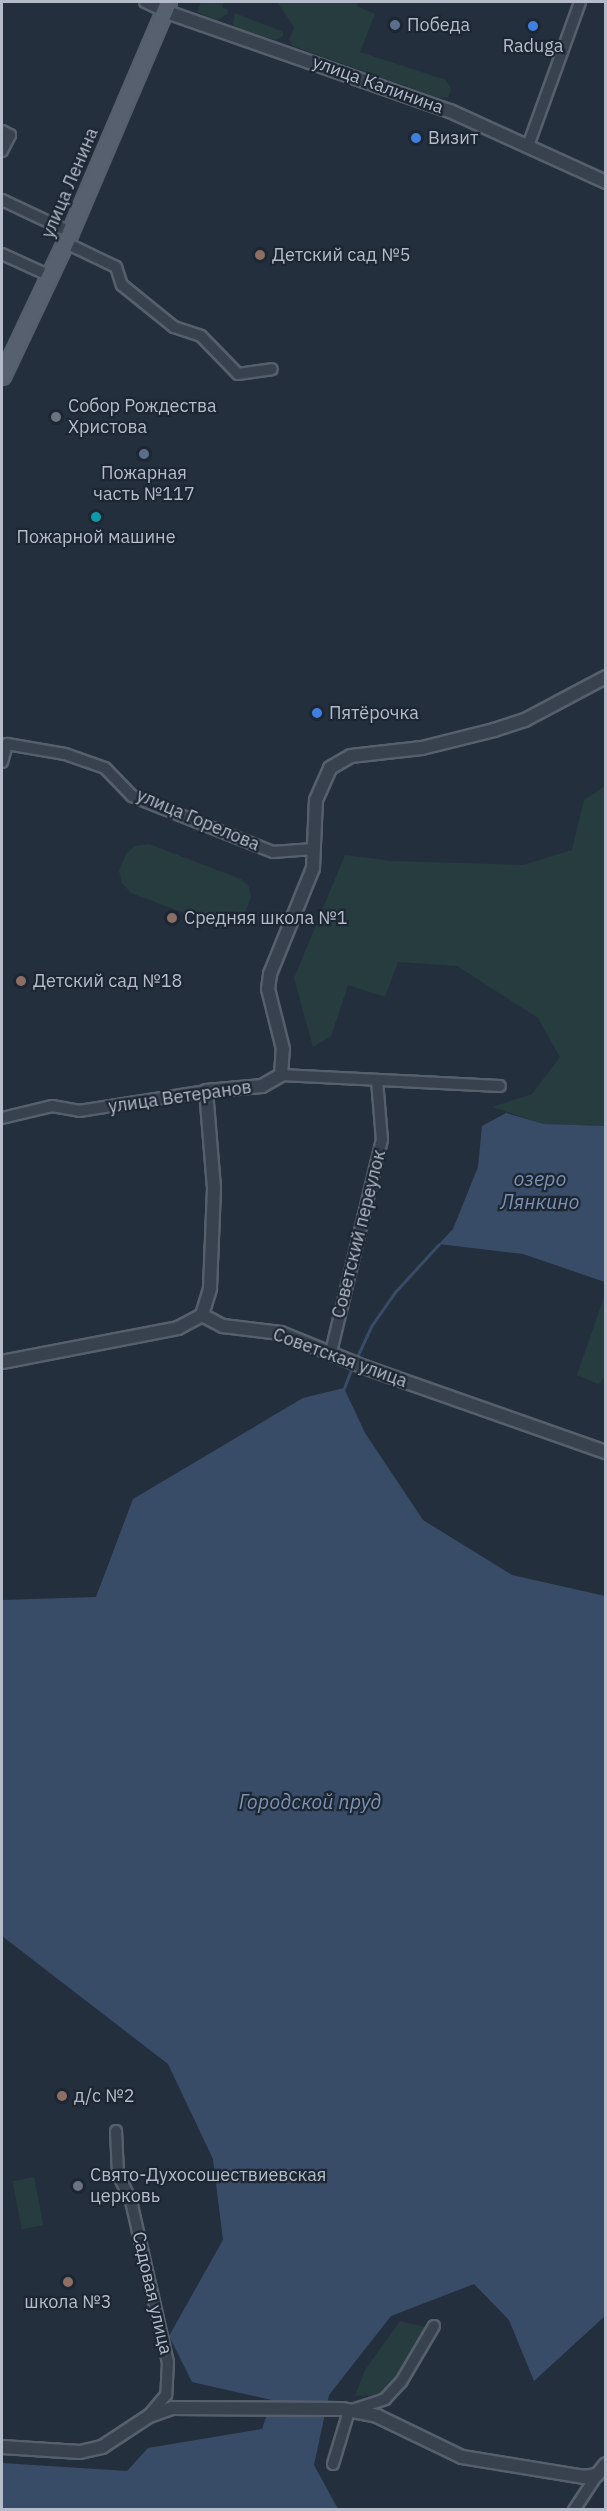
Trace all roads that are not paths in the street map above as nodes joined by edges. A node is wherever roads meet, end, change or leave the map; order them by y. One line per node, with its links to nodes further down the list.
1 (145, 2): 3 (street, улица Калинина)
2 (580, 2): 5 (street)
3 (166, 6): 5 (street, улица Калинина); 9 (main road, улица Ленина)
4 (2, 131): 6 (street)
5 (528, 146): 7 (street, улица Калинина)
6 (2, 151)
7 (606, 182)
8 (2, 200): 9 (street)
9 (68, 238): 11 (main road, улица Ленина); 12 (street)
10 (2, 254): 11 (street)
11 (50, 276): 13 (main road, улица Ленина)
12 (272, 369)
13 (2, 376)
14 (606, 677): 16 (street)
15 (2, 762): 16 (street, улица Горелова)
16 (313, 849): 17 (street)
17 (281, 1075): 18 (street, улица Ветеранов); 20 (street, улица Ветеранов)
18 (377, 1080): 19 (street, улица Ветеранов); 23 (street, Советский переулок)
19 (500, 1086)
20 (206, 1091): 21 (street, улица Ветеранов); 22 (street)
21 (2, 1118)
22 (202, 1315): 23 (street, Советская улица); 24 (street)
23 (331, 1352): 25 (street, Советская улица)
24 (2, 1362)
25 (606, 1452)
26 (116, 2131): 29 (street, Садовая улица)
27 (434, 2326): 28 (street)
28 (349, 2411): 29 (street); 31 (street); 33 (street)
29 (149, 2416): 30 (street)
30 (2, 2447)
31 (333, 2464)
32 (606, 2464): 33 (street)
33 (597, 2475): 34 (street)
34 (574, 2510)

